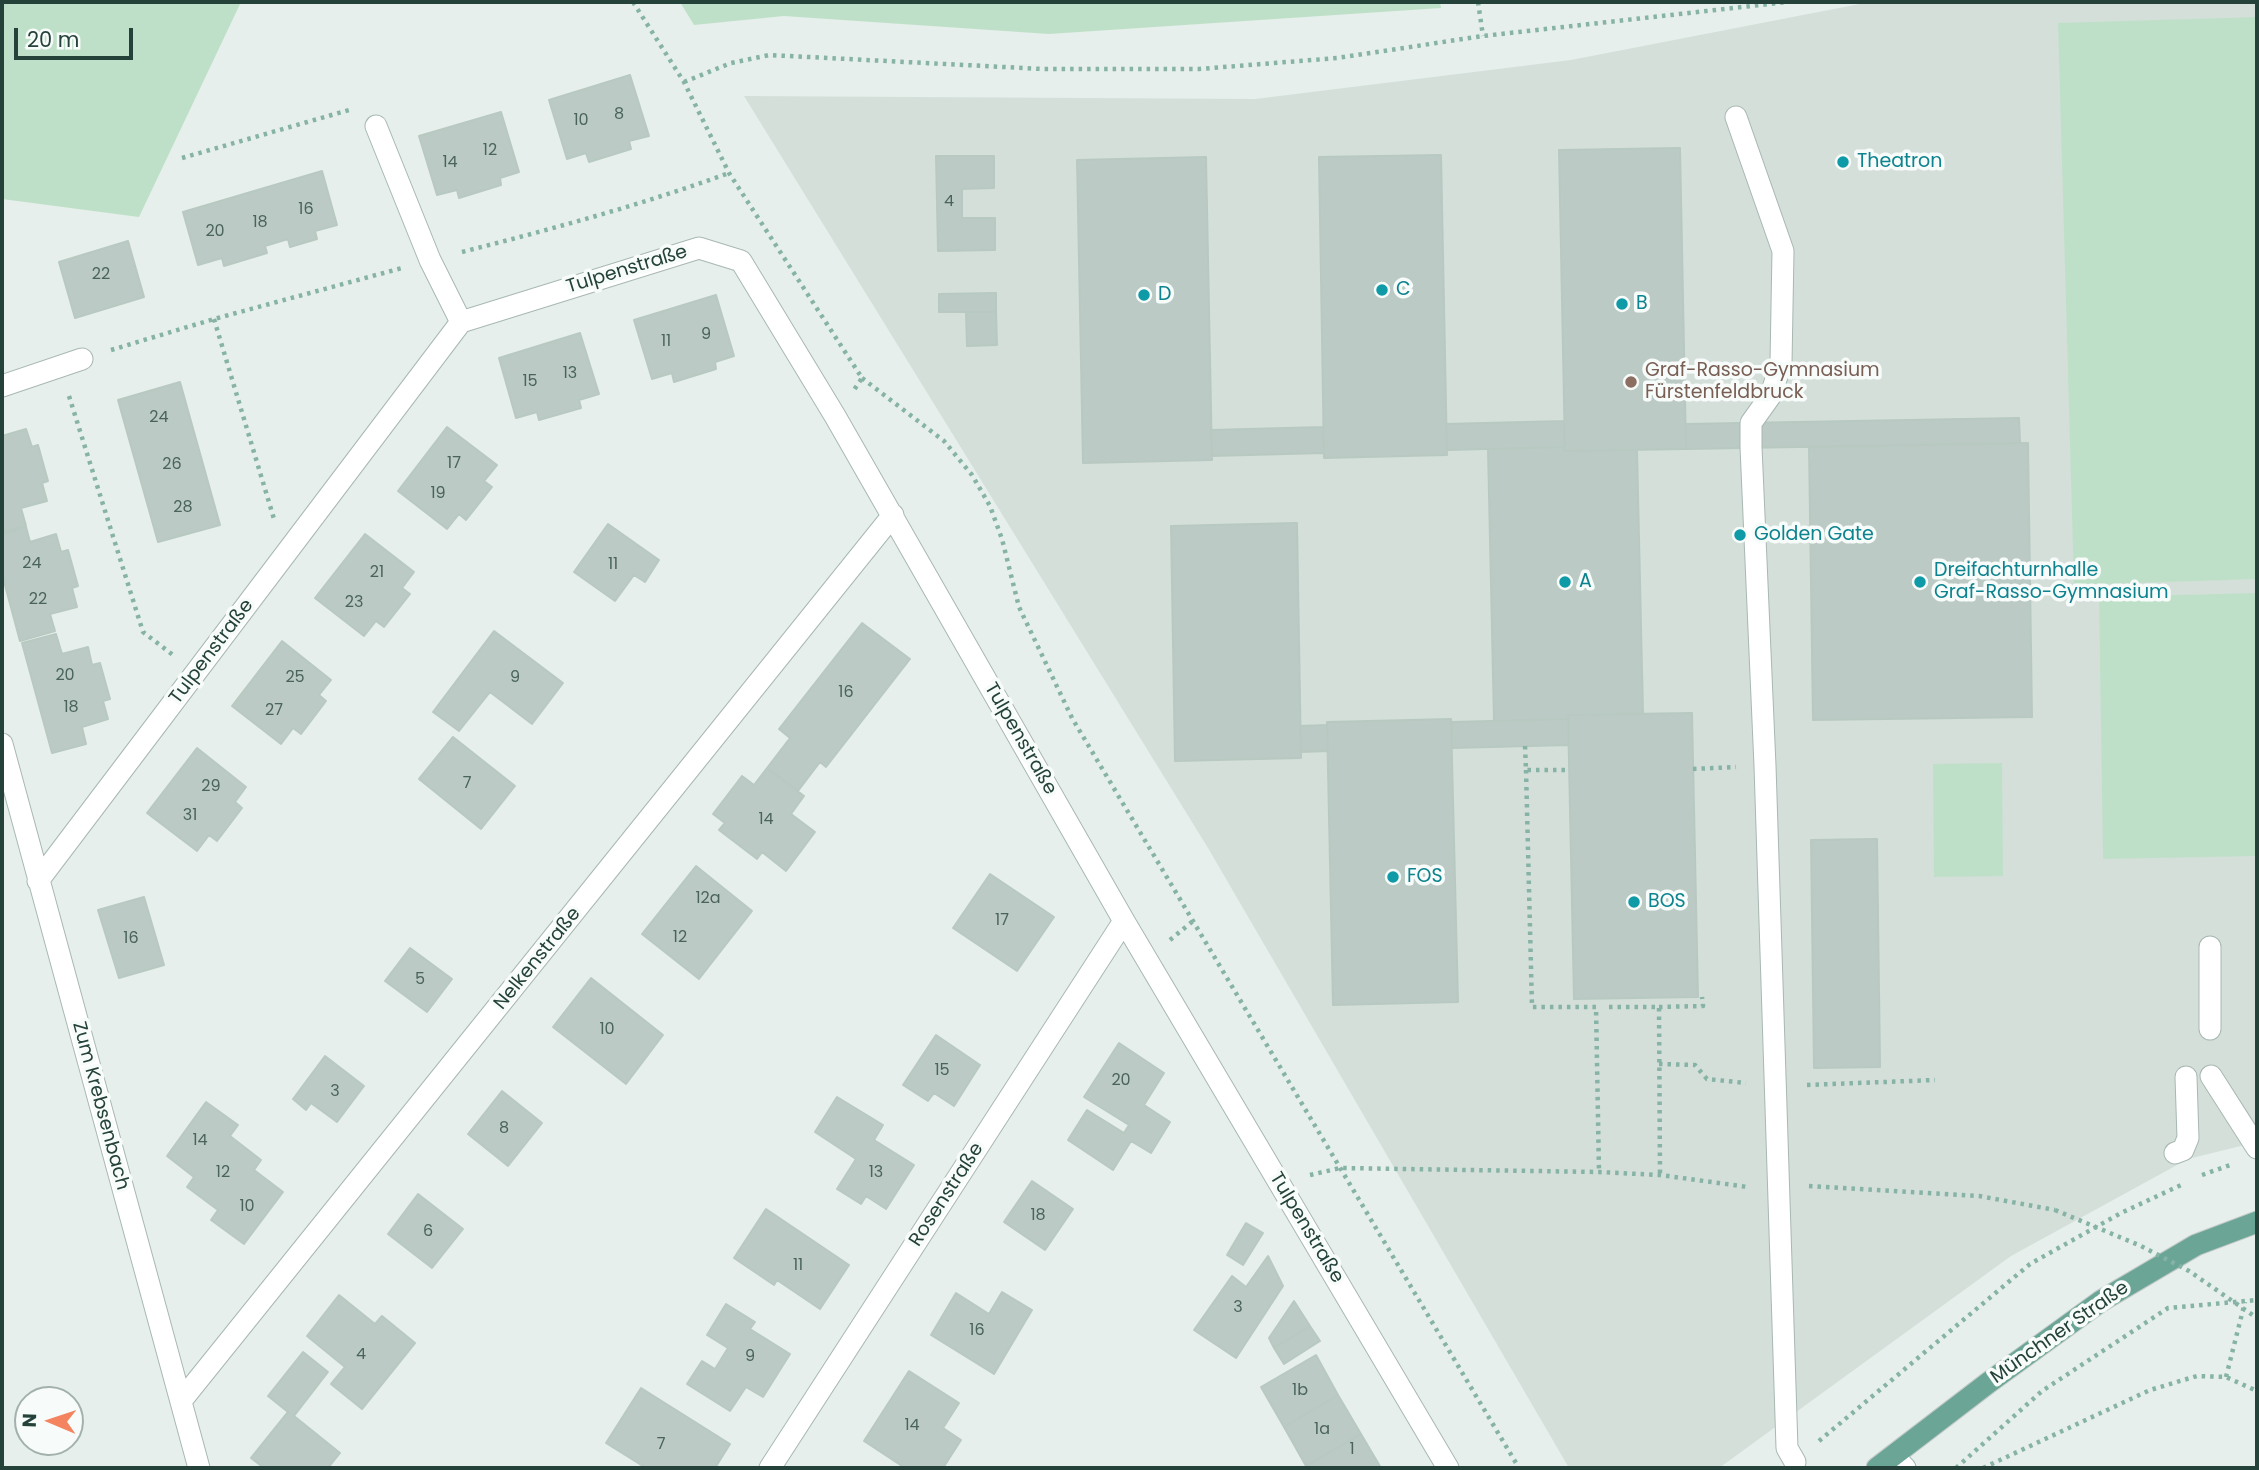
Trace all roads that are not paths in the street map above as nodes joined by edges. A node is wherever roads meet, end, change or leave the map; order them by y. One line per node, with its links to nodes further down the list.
1 (1736, 117): 18 (street)
2 (376, 126): 3 (street)
3 (461, 322): 6 (street, Tulpenstraße); 8 (street, Tulpenstraße)
4 (75, 362): 5 (street)
5 (2, 386)
6 (893, 516): 9 (street, Tulpenstraße); 17 (street, Nelkenstraße)
7 (2, 744): 8 (street, Zum Krebsenbach)
8 (38, 881): 17 (street, Zum Krebsenbach)
9 (1124, 921): 21 (street, Rosenstraße); 22 (street, Tulpenstraße)
10 (2210, 947): 11 (street)
11 (2210, 1029)
12 (2186, 1076): 14 (street)
13 (2211, 1076): 15 (street)
14 (2175, 1153)
15 (2251, 1154)
16 (2257, 1222): 19 (main road, Münchner Straße)
17 (181, 1401): 20 (street, Zum Krebsenbach)
18 (1795, 1462)
19 (1892, 1464)
20 (199, 1468)
21 (770, 1468)
22 (1448, 1468)

